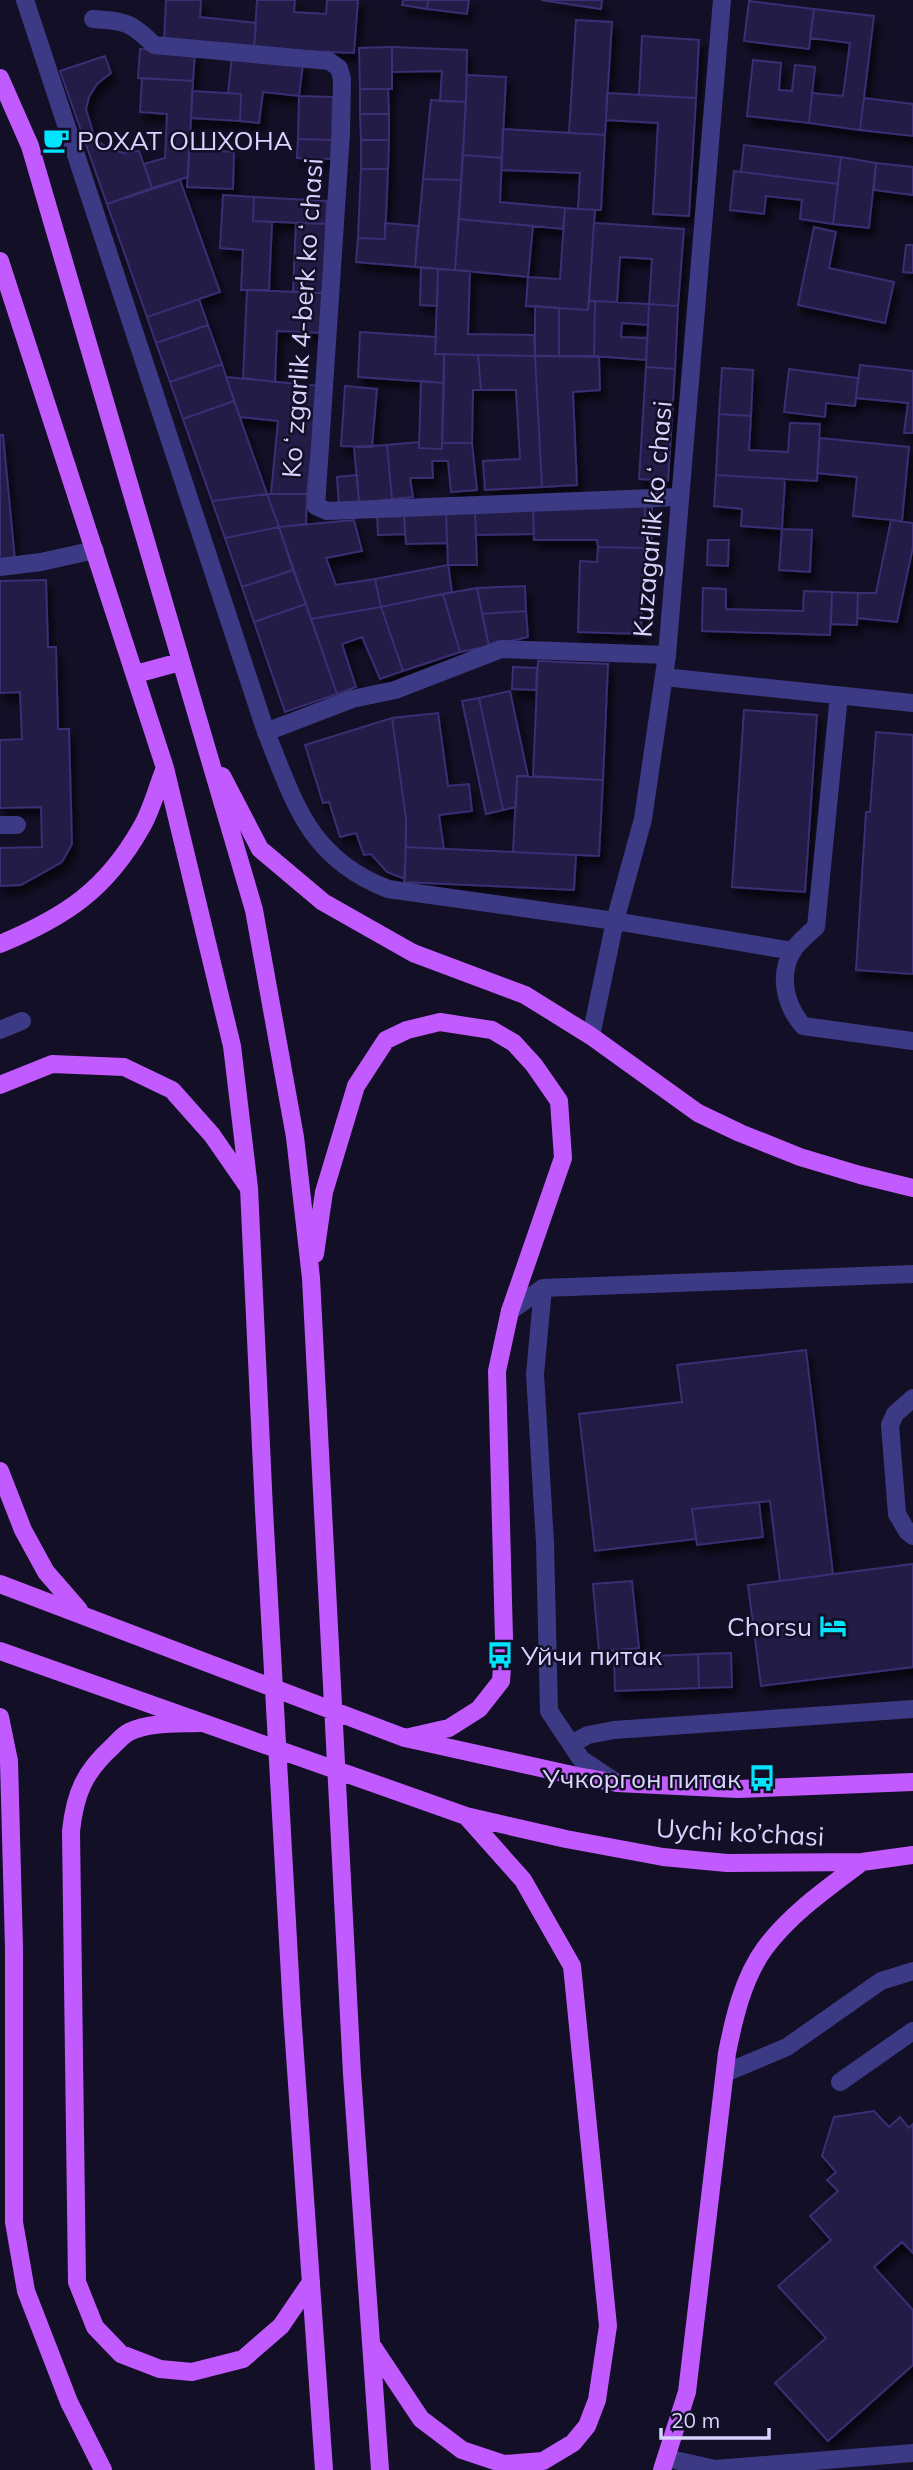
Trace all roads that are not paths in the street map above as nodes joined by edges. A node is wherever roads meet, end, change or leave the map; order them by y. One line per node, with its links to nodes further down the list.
1 (25, 0): 15 (street)
2 (722, 0): 6 (street, Kuzagarlik koʻchasi)
3 (93, 19): 6 (street, Koʻzgarlik 4-berk koʻchasi)
4 (0, 78): 10 (main road)
5 (0, 261): 7 (main road)
6 (680, 497): 9 (street, Kuzagarlik koʻchasi)
7 (95, 550): 8 (street); 11 (main road)
8 (0, 567)
9 (667, 655): 12 (street, Kuzagarlik koʻchasi); 15 (street)
10 (180, 662): 11 (main road); 16 (main road)
11 (136, 674): 17 (main road)
12 (664, 677): 13 (street); 18 (street, Kuzagarlik koʻchasi)
13 (839, 695): 14 (street); 20 (street)
14 (913, 703)
15 (266, 733): 18 (street)
16 (202, 736): 23 (main road); 29 (main road)
17 (165, 768): 19 (main road); 26 (main road)
18 (615, 921): 20 (street); 23 (street, Kuzagarlik koʻchasi)
19 (0, 944)
20 (793, 951): 24 (street)
21 (22, 1021): 22 (street)
22 (0, 1030)
23 (591, 1036): 27 (main road)
24 (913, 1041)
25 (0, 1085): 26 (main road)
26 (249, 1188): 52 (main road)
27 (913, 1188)
28 (913, 1274): 30 (street)
29 (311, 1278): 31 (main road); 53 (main road)
30 (542, 1288): 31 (street); 42 (street)
31 (510, 1311): 41 (main road)
32 (913, 1398): 34 (street)
33 (0, 1471): 36 (main road)
34 (913, 1536)
35 (0, 1584): 36 (main road)
36 (81, 1613): 41 (main road)
37 (0, 1651): 40 (main road, Uychi ko’chasi)
38 (913, 1709): 42 (street)
39 (0, 1717): 56 (main road)
40 (199, 1723): 45 (main road, Uychi ko’chasi); 52 (main road)
41 (405, 1738): 44 (main road)
42 (571, 1744): 44 (street)
43 (913, 1782): 44 (main road)
44 (617, 1783)
45 (466, 1816): 47 (main road, Uychi ko’chasi); 53 (main road)
46 (913, 1855): 47 (main road, Uychi ko’chasi)
47 (862, 1862): 50 (main road)
48 (913, 1971): 50 (street)
49 (913, 2031): 51 (street)
50 (725, 2073): 55 (main road)
51 (840, 2081)
52 (311, 2281): 57 (main road)
53 (371, 2344): 58 (main road)
54 (913, 2453): 55 (street)
55 (664, 2464)
56 (103, 2470)
57 (324, 2470)
58 (380, 2470)

